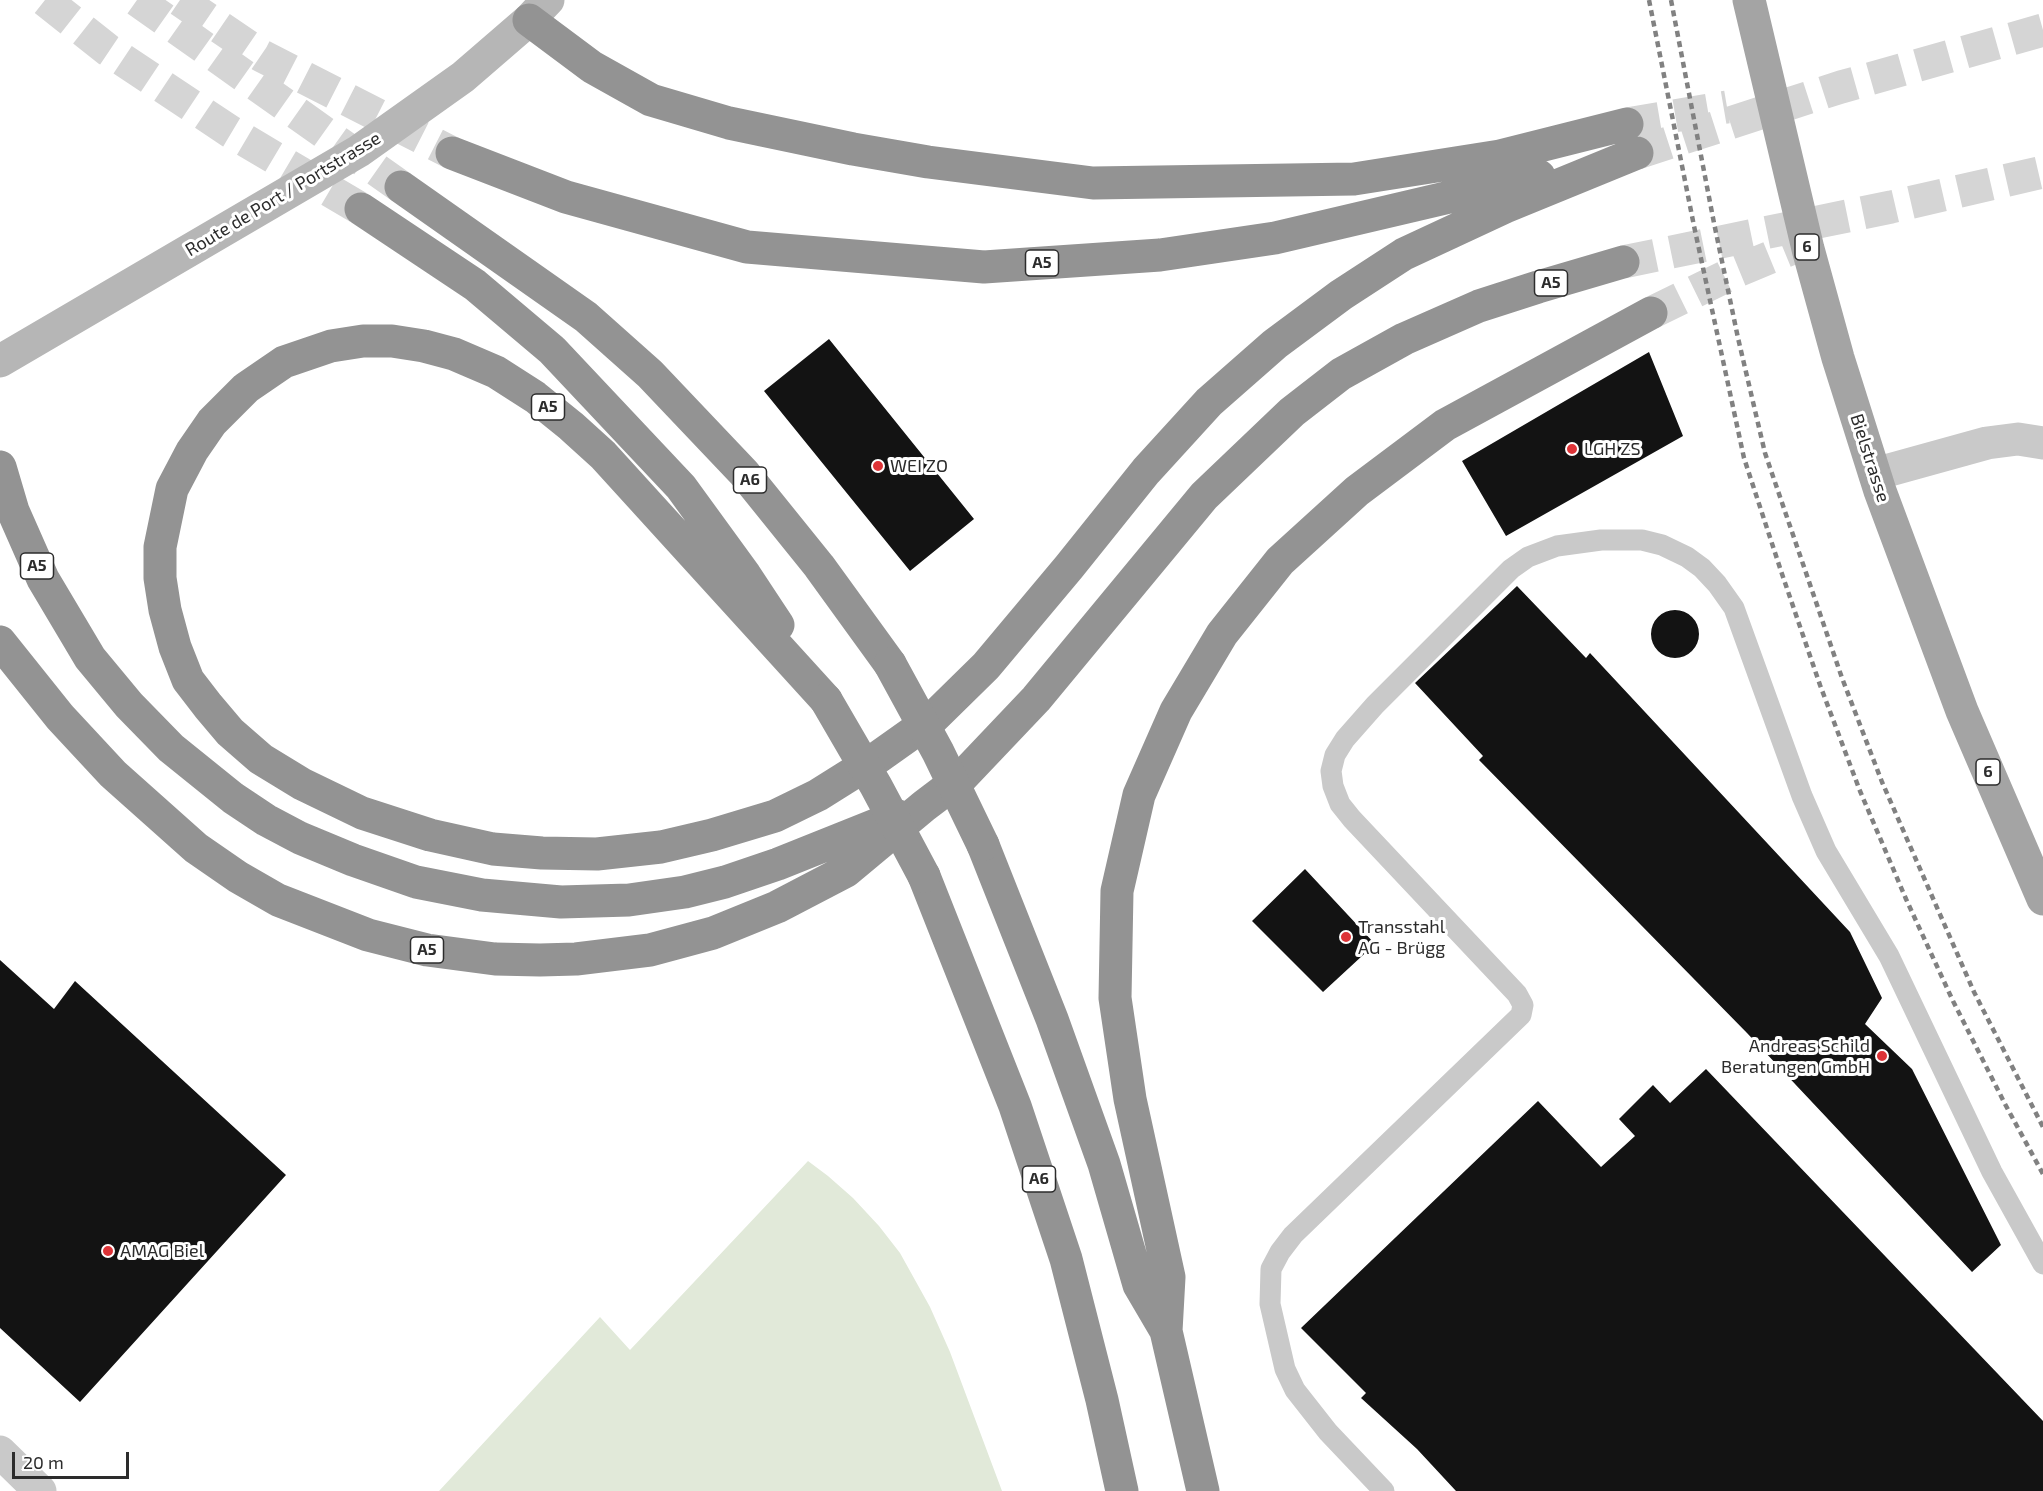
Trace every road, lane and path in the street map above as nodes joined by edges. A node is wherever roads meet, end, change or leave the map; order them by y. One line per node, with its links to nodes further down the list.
1 (1749, 0): 12 (main road, Bielstrasse / 6)
2 (538, 10): 3 (highway); 9 (main road, Route de Port / Portstrasse)
3 (1632, 139): 4 (highway, A5); 14 (highway, A5)
4 (452, 153)
5 (401, 187): 18 (highway, A6, bridge)
6 (361, 209): 14 (highway, A6)
7 (1623, 262): 15 (highway, A5)
8 (1651, 313): 18 (highway)
9 (0, 361)
10 (2043, 443): 12 (street)
11 (0, 467): 15 (highway, A5)
12 (1875, 474): 16 (main road, Bielstrasse / 6)
13 (0, 642): 15 (highway, A5)
14 (826, 700): 21 (highway, A6, bridge)
15 (924, 806)
16 (2043, 899)
17 (2043, 1264): 23 (lane)
18 (1166, 1331): 22 (highway, A6)
19 (0, 1452): 20 (street)
20 (40, 1491)
21 (1122, 1491)
22 (1203, 1491)
23 (1384, 1491)

